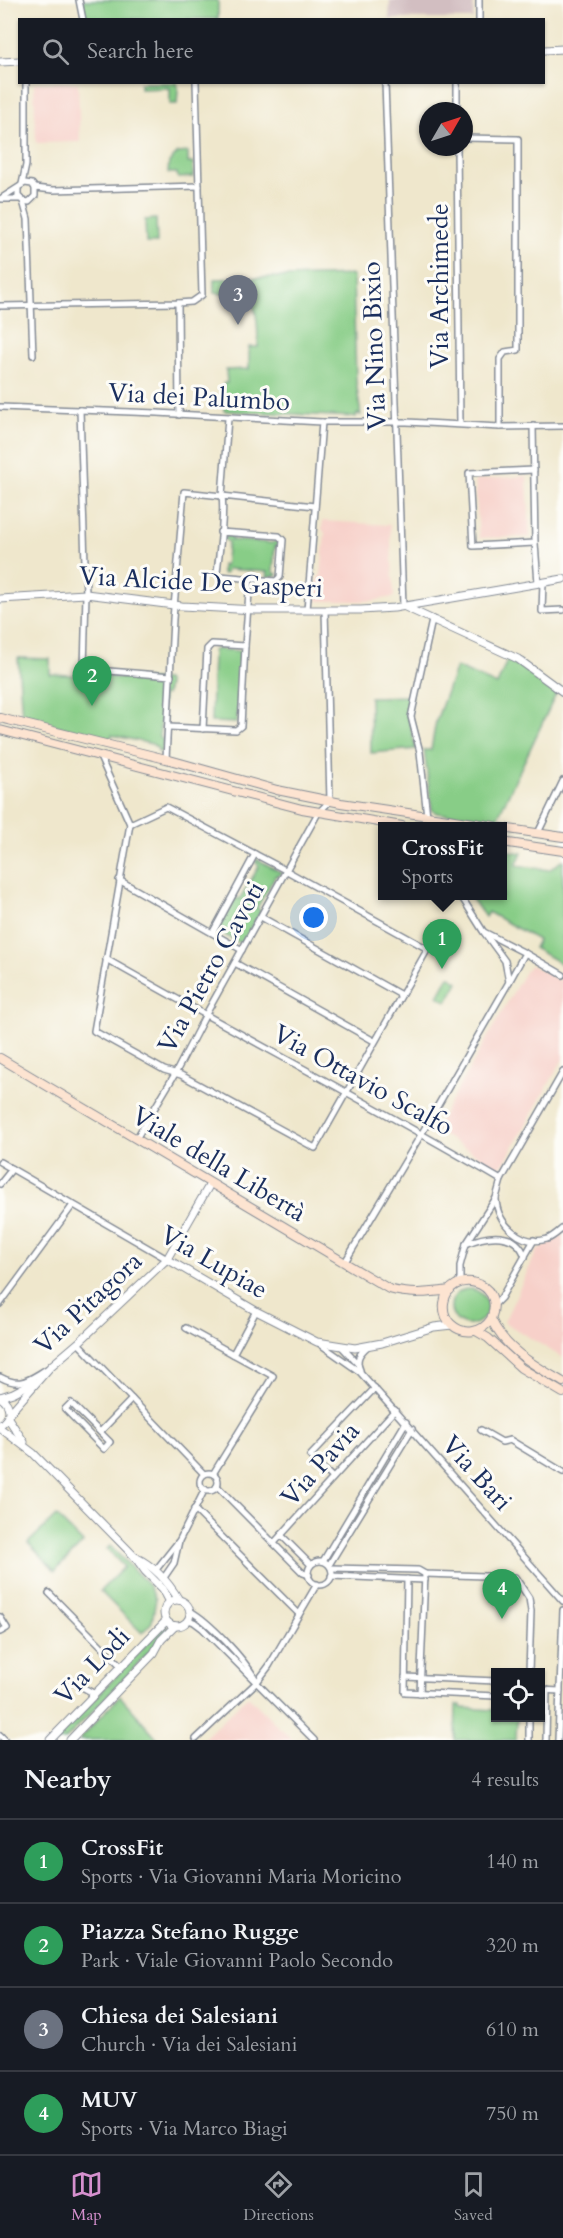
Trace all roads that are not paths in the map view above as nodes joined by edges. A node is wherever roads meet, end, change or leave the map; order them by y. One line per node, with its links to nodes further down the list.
1 (79, 0): 3 (street)
2 (479, 0): 4 (street)
3 (83, 18)
4 (479, 18)
5 (545, 50): 6 (street)
6 (563, 50)
7 (18, 61): 8 (street)
8 (0, 62)
9 (26, 84): 16 (street)
10 (196, 84): 18 (street)
11 (386, 84): 34 (street, Via Nino Bixio)
12 (457, 84): 13 (street)
13 (457, 102)
14 (473, 138): 38 (street)
15 (457, 156): 35 (street, Via Archimede)
16 (26, 165): 17 (street); 19 (street)
17 (33, 186): 19 (street); 20 (street); 21 (street)
18 (199, 186): 20 (street); 25 (street)
19 (20, 187): 22 (street); 23 (street)
20 (53, 190): 21 (street)
21 (34, 198): 23 (street); 24 (street)
22 (0, 199): 23 (street)
23 (21, 200): 24 (street)
24 (28, 219): 26 (street)
25 (178, 303): 26 (street); 31 (street)
26 (32, 305): 27 (street); 28 (street)
27 (0, 306)
28 (33, 355)
29 (0, 407): 30 (street, Via dei Palumbo)
30 (80, 410): 31 (street, Via dei Palumbo); 47 (street)
31 (179, 415): 32 (street, Via dei Palumbo)
32 (228, 418): 33 (street, Via dei Palumbo); 40 (street)
33 (322, 422): 34 (street, Via dei Palumbo); 41 (street)
34 (396, 422): 35 (street, Via dei Palumbo); 50 (street, Via Nino Bixio)
35 (460, 424): 38 (street, Via dei Palumbo)
36 (532, 426): 37 (street, Via dei Palumbo); 38 (street, Via dei Palumbo); 39 (street)
37 (563, 426)
38 (500, 427)
39 (534, 470): 43 (street); 43 (street)
40 (222, 496): 41 (street); 42 (street); 49 (street)
41 (315, 506): 52 (street)
42 (220, 532): 44 (street); 44 (street)
43 (535, 543): 46 (street)
44 (250, 579): 51 (street)
45 (563, 579): 46 (street, Via Alcide De Gasperi)
46 (540, 583): 50 (street, Via Alcide De Gasperi); 54 (street)
47 (86, 594): 48 (street, Via Alcide De Gasperi); 49 (street, Via Alcide De Gasperi); 57 (street)
48 (0, 599)
49 (174, 605): 51 (street, Via Alcide De Gasperi); 57 (street)
50 (403, 606): 53 (street, Via Alcide De Gasperi); 55 (street)
51 (247, 609): 52 (street, Via Alcide De Gasperi); 56 (street)
52 (307, 610): 53 (street, Via Alcide De Gasperi)
53 (326, 610): 67 (street)
54 (563, 610)
55 (432, 620): 58 (street); 69 (street)
56 (245, 646): 61 (street); 61 (street)
57 (171, 676): 60 (street)
58 (563, 692)
59 (0, 718): 64 (main road)
60 (168, 727): 61 (street); 64 (street)
61 (203, 729)
62 (0, 730): 63 (main road)
63 (100, 757): 65 (main road); 72 (street)
64 (166, 759): 65 (main road); 67 (main road)
65 (163, 772): 68 (main road)
66 (563, 781): 74 (street)
67 (330, 801): 68 (street, Via Pietro Cavoti); 69 (main road)
68 (318, 813): 70 (main road); 79 (street, Via Pietro Cavoti)
69 (427, 816): 71 (main road)
70 (378, 822)
71 (467, 822)
72 (130, 825): 78 (street); 80 (street)
73 (507, 829): 74 (main road)
74 (538, 833): 75 (main road)
75 (563, 837)
76 (507, 843): 77 (main road)
77 (563, 851)
78 (255, 854): 79 (street); 84 (street)
79 (287, 870): 82 (street, Via Pietro Cavoti); 91 (street)
80 (119, 880): 84 (street); 87 (street)
81 (464, 900): 83 (street)
82 (261, 917): 85 (street, Via Pietro Cavoti); 91 (street)
83 (483, 931): 86 (street); 90 (street)
84 (213, 932): 85 (street)
85 (242, 950): 88 (street, Via Pietro Cavoti)
86 (525, 953): 89 (street); 90 (street)
87 (106, 959): 92 (street, Via Ottavio Scalfo); 96 (street)
88 (235, 963): 92 (street, Via Pietro Cavoti); 93 (street)
89 (563, 975)
90 (509, 982): 98 (street)
91 (401, 995): 93 (street)
92 (205, 1016): 96 (street, Via Pietro Cavoti); 97 (street, Via Ottavio Scalfo)
93 (375, 1041): 97 (street)
94 (0, 1058): 99 (main road, Viale della Libertà)
95 (563, 1072): 102 (street)
96 (175, 1074): 97 (street); 99 (street, Via Pietro Cavoti)
97 (346, 1092): 98 (street, Via Ottavio Scalfo)
98 (422, 1133): 102 (street, Via Ottavio Scalfo); 114 (street)
99 (135, 1139): 104 (main road, Viale della Libertà)
100 (0, 1162): 101 (street, Via Lupiae)
101 (12, 1169): 103 (street); 106 (street, Via Lupiae)
102 (501, 1179): 105 (street)
103 (0, 1184)
104 (210, 1184): 113 (street, Via Pitagora); 114 (main road, Viale della Libertà)
105 (496, 1198): 108 (street); 111 (street)
106 (73, 1205): 113 (street, Via Lupiae); 117 (street)
107 (563, 1228): 110 (street)
108 (509, 1229): 109 (street); 110 (street)
109 (500, 1236): 111 (street); 112 (street)
110 (534, 1240): 112 (street)
111 (466, 1244): 115 (street)
112 (525, 1257): 118 (street)
113 (167, 1259): 120 (street, Via Lupiae); 127 (street, Via Pitagora)
114 (345, 1262): 116 (main road, Viale della Libertà)
115 (453, 1287): 116 (main road, Viale della Libertà); 118 (main road, Viale della Libertà); 119 (main road)
116 (422, 1294): 119 (main road, Viale della Libertà)
117 (0, 1305)
118 (494, 1305): 121 (main road)
119 (444, 1309): 122 (main road); 124 (street, Via Lupiae)
120 (256, 1311): 126 (street, Via Lupiae); 130 (street)
121 (491, 1319): 125 (main road); 136 (main road)
122 (452, 1325): 124 (street, Via Lupiae); 125 (main road)
123 (186, 1328): 130 (street)
124 (420, 1331): 128 (street, Via Lupiae)
125 (476, 1331): 138 (main road)
126 (316, 1342): 129 (street, Via Lupiae); 133 (street, Via Bari)
127 (78, 1343): 132 (street, Via Pitagora); 140 (street)
128 (368, 1346): 129 (street, Via Lupiae); 131 (street)
129 (342, 1347): 131 (street, Via Bari)
130 (233, 1354): 151 (street)
131 (357, 1363): 133 (street, Via Bari)
132 (51, 1366): 134 (street); 135 (street, Via Pitagora)
133 (360, 1372): 137 (street, Via Bari)
134 (0, 1377)
135 (39, 1379): 139 (street, Via Pitagora); 142 (street, Via Pitagora)
136 (563, 1382)
137 (375, 1388): 141 (street, Via Bari); 152 (street)
138 (563, 1393)
139 (0, 1397): 142 (street, Via Pitagora)
140 (132, 1399): 147 (street); 150 (street)
141 (395, 1410): 143 (street, Via Bari); 152 (street, Via Pavia)
142 (8, 1416): 144 (street, Via Pitagora); 148 (street)
143 (406, 1422): 145 (street, Via Bari); 160 (street)
144 (0, 1427): 148 (street)
145 (412, 1429): 162 (street); 172 (street, Via Bari)
146 (481, 1430): 149 (street)
147 (100, 1432): 147 (street)
148 (33, 1453): 159 (street)
149 (563, 1472)
150 (204, 1474): 151 (street); 154 (street)
151 (213, 1474): 153 (street)
152 (333, 1478): 156 (street, Via Pavia)
153 (217, 1486): 154 (street); 158 (street)
154 (205, 1489): 155 (street)
155 (194, 1509): 157 (street); 176 (street)
156 (281, 1535): 158 (street, Via Pavia); 161 (street)
157 (179, 1541): 163 (street); 167 (street)
158 (274, 1543): 164 (street)
159 (135, 1557): 163 (street); 173 (street)
160 (323, 1561): 161 (street); 162 (street)
161 (311, 1565): 164 (street)
162 (330, 1567): 165 (street); 166 (street)
163 (155, 1571): 167 (street)
164 (309, 1575): 169 (street)
165 (332, 1576): 168 (street); 169 (street)
166 (425, 1577): 168 (street); 183 (street); 185 (street)
167 (163, 1579): 171 (street)
168 (407, 1579): 184 (street)
169 (317, 1584): 176 (street)
170 (49, 1593): 182 (street)
171 (179, 1600): 173 (street); 175 (street)
172 (563, 1601)
173 (170, 1602): 179 (street)
174 (563, 1610): 190 (street)
175 (190, 1611): 178 (street); 188 (street)
176 (299, 1614): 188 (street)
177 (0, 1617): 181 (street)
178 (188, 1620): 180 (street); 188 (street)
179 (166, 1621): 180 (street); 182 (street, Via Lodi)
180 (175, 1626): 200 (street, Via Lodi)
181 (0, 1632)
182 (121, 1666): 192 (street, Via Lodi)
183 (529, 1668)
184 (405, 1677): 185 (street); 191 (street)
185 (421, 1677): 187 (street); 191 (street)
186 (69, 1680): 192 (street)
187 (491, 1681)
188 (257, 1682): 197 (street); 201 (street)
189 (545, 1690): 190 (street)
190 (560, 1691): 204 (street)
191 (420, 1693): 193 (street)
192 (95, 1694): 199 (street, Via Lodi)
193 (491, 1696)
194 (545, 1715): 203 (street)
195 (529, 1722): 202 (street)
196 (0, 1735): 198 (street)
197 (196, 1739)
198 (5, 1740)
199 (50, 1740)
200 (70, 1740)
201 (314, 1740)
202 (529, 1740)
203 (546, 1740)
204 (558, 1740)

